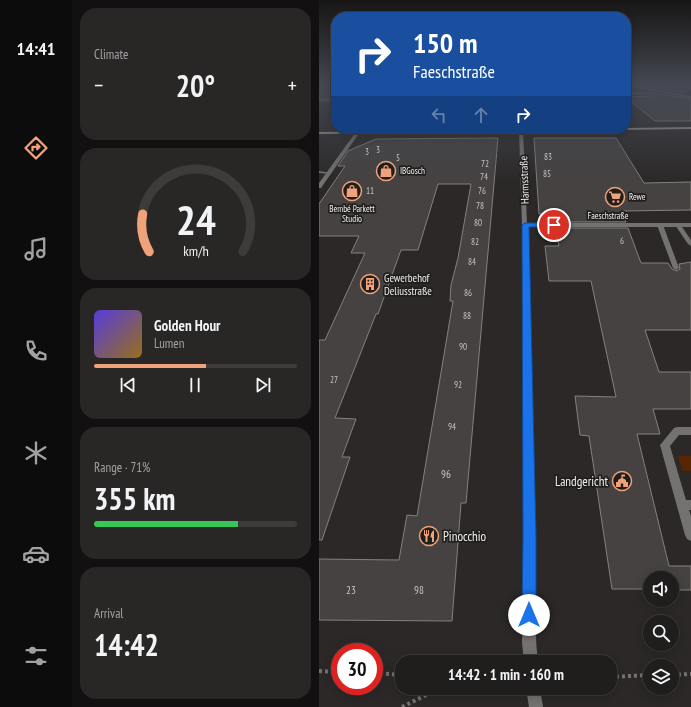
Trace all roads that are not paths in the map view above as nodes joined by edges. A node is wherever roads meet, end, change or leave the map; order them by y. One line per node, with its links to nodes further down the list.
1 (691, 128): 2 (street)
2 (631, 129)
3 (331, 132): 4 (street)
4 (319, 133)
5 (357, 134): 8 (street)
6 (521, 134): 10 (street, Harmsstraße)
7 (319, 172): 8 (street)
8 (330, 173): 9 (street)
9 (319, 187)
10 (525, 225): 11 (street, Faeschstraße); 19 (street, Harmsstraße)
11 (660, 225): 12 (street, Faeschstraße); 15 (street)
12 (678, 225): 13 (street, Faeschstraße); 14 (street)
13 (691, 225)
14 (691, 244)
15 (676, 268)
16 (691, 431): 17 (street)
17 (687, 505): 18 (street)
18 (691, 535)
19 (530, 655)
20 (534, 695): 21 (street)
21 (536, 707)

